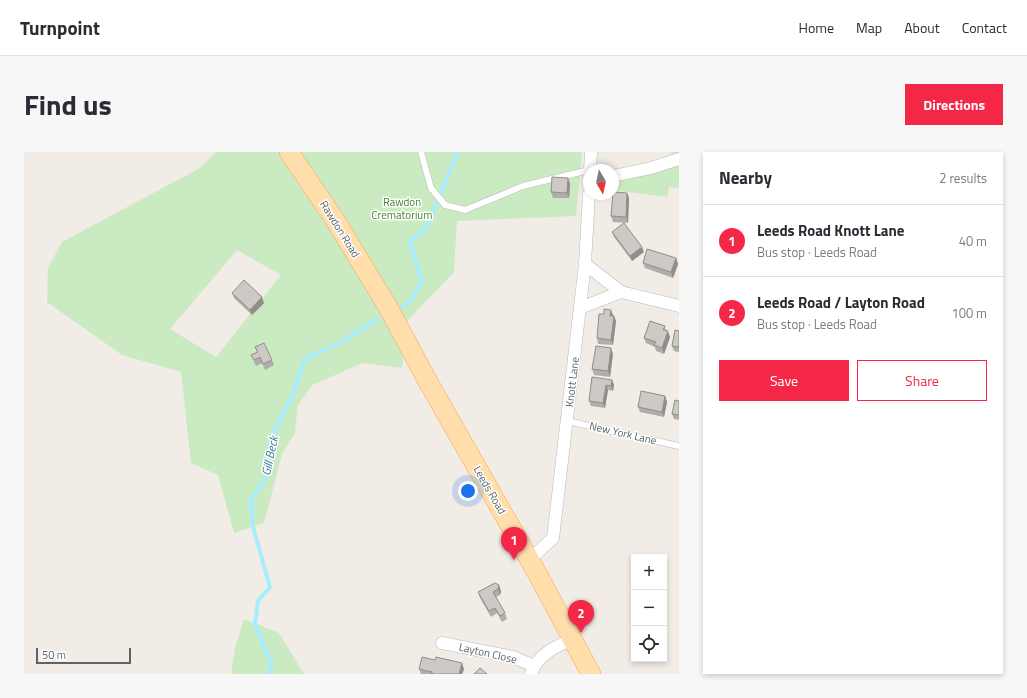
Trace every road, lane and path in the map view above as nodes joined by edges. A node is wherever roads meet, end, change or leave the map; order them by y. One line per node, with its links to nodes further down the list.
1 (289, 152): 12 (main road, Rawdon Road)
2 (421, 152): 6 (lane)
3 (591, 152): 5 (street)
4 (679, 160): 7 (street)
5 (590, 164)
6 (583, 172)
7 (619, 175)
8 (589, 200): 9 (street, Knott Lane)
9 (586, 264): 10 (street); 13 (street, Knott Lane)
10 (621, 292): 11 (street); 13 (street)
11 (679, 306)
12 (388, 307): 16 (main road, Leeds Road)
13 (580, 308): 14 (street, Knott Lane)
14 (567, 421): 15 (lane, New York Lane); 16 (street, Knott Lane)
15 (679, 446)
16 (529, 560): 17 (main road, Leeds Road)
17 (573, 639): 19 (street); 20 (main road, Leeds Road)
18 (442, 643): 19 (street, Layton Close)
19 (533, 670)
20 (591, 674)

